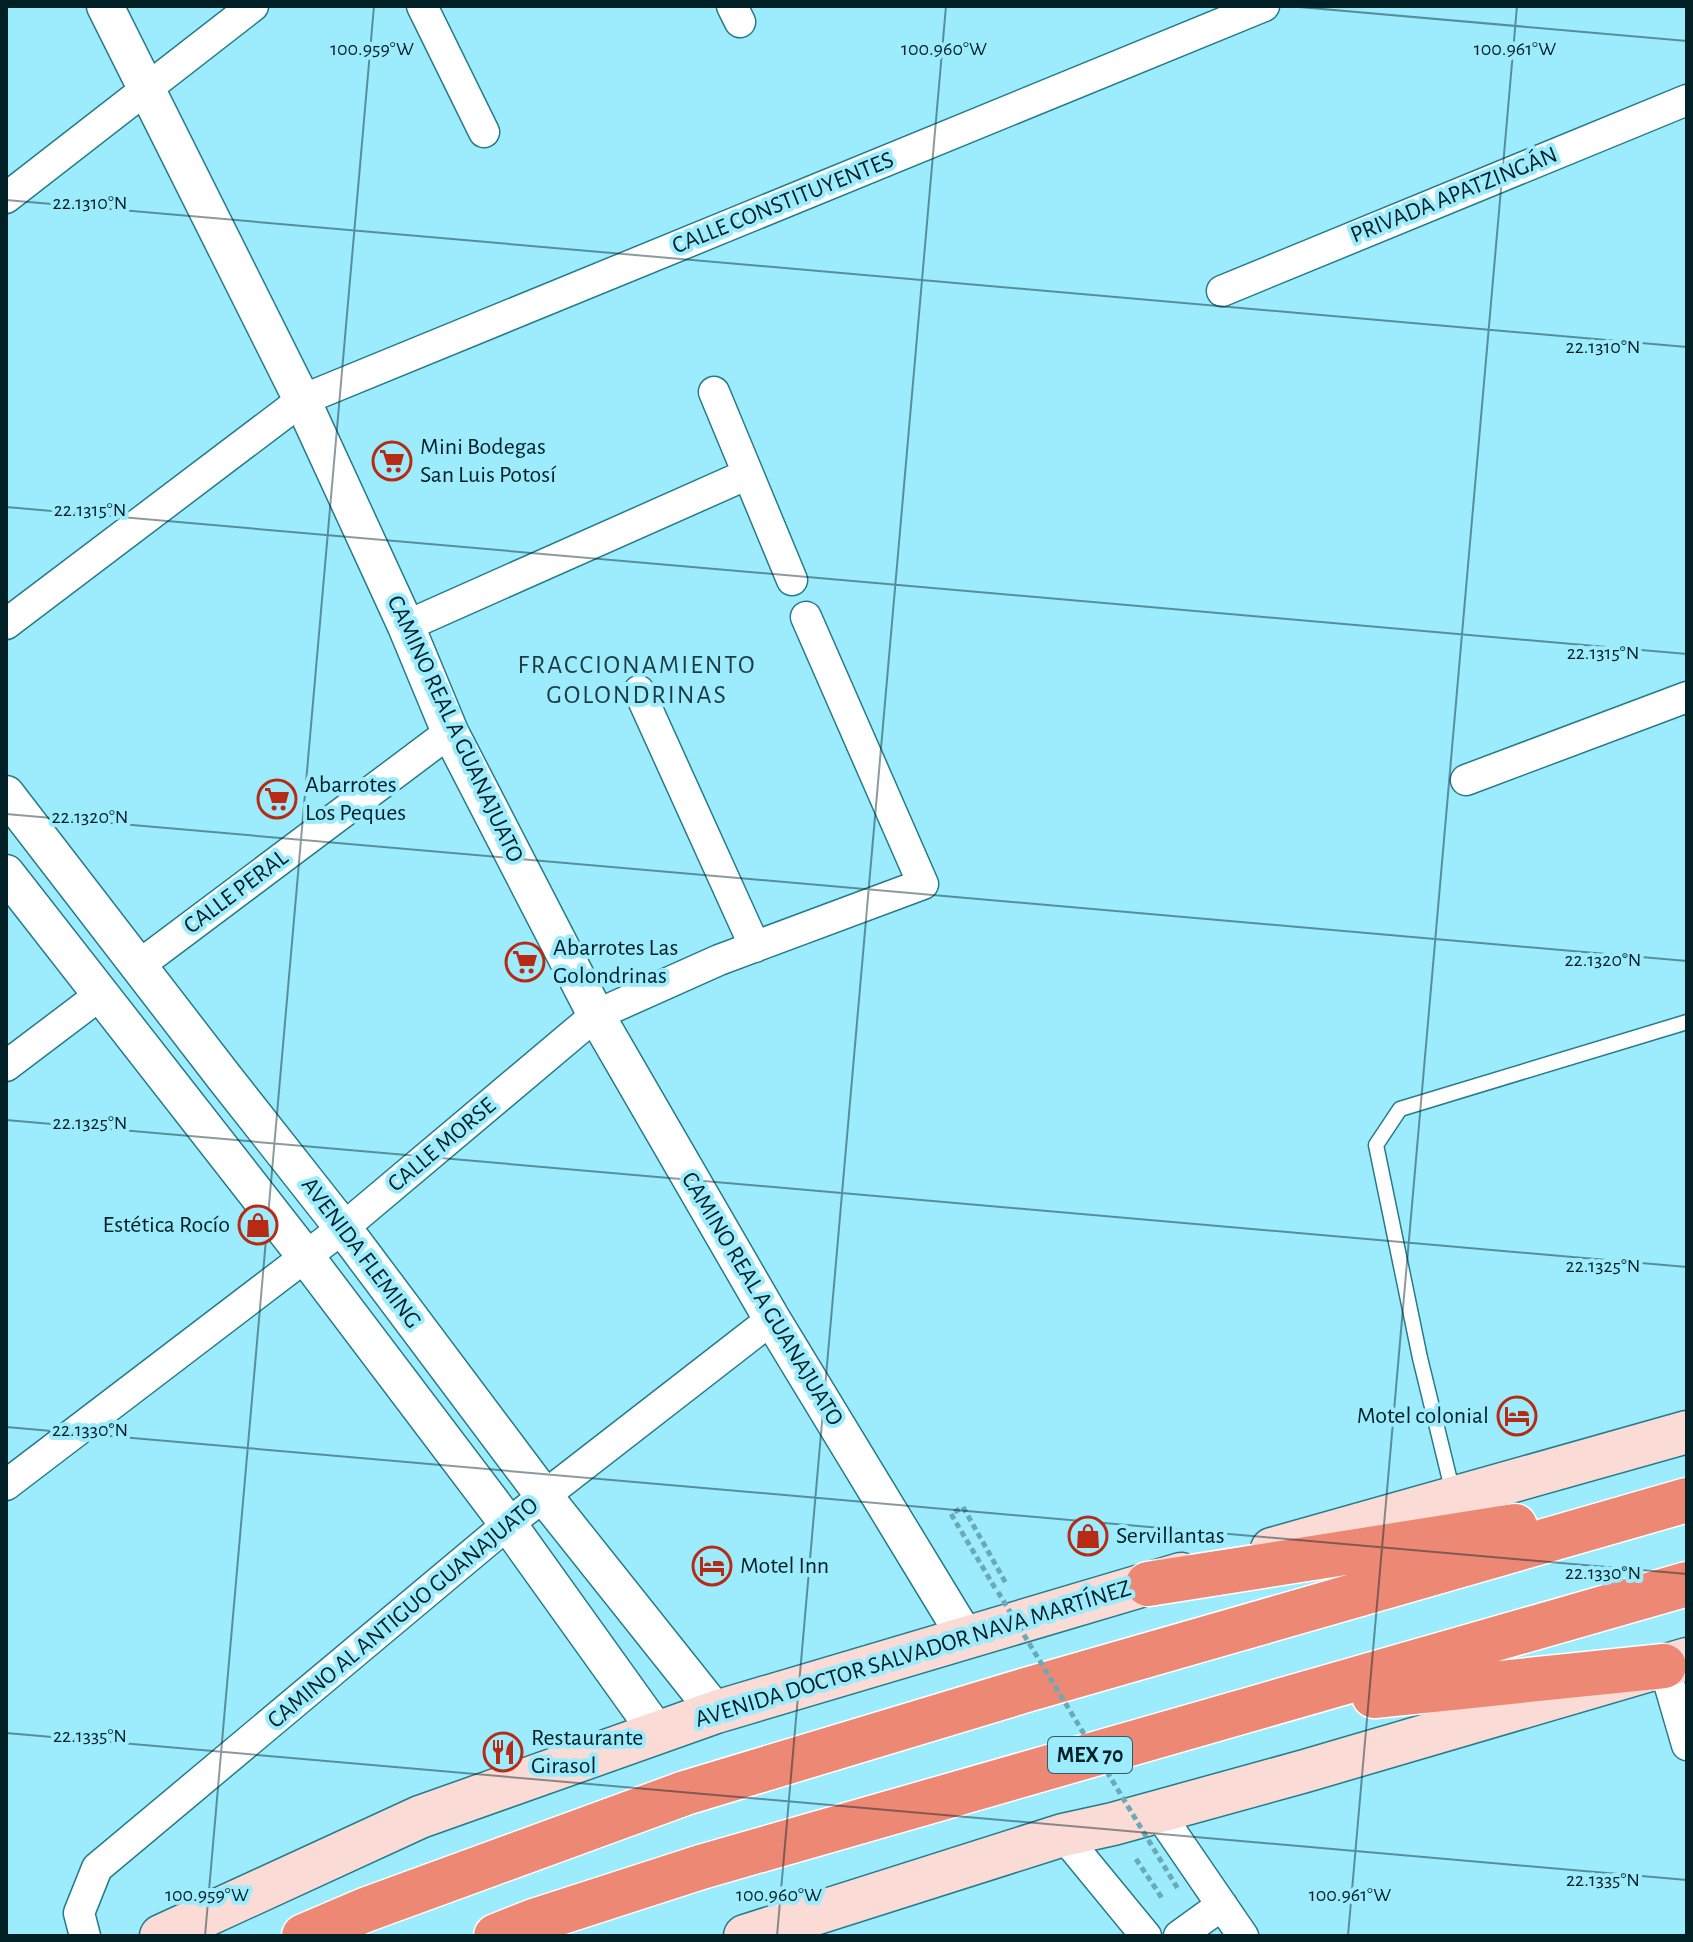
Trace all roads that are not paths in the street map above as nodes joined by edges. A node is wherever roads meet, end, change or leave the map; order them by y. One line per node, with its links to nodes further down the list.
1 (105, 6): 5 (street, CAMINO REAL A GUANAJUATO)
2 (253, 6): 5 (street)
3 (422, 6): 7 (street)
4 (1264, 6): 11 (street, CALLE CONSTITUYENTES)
5 (145, 89): 8 (street); 11 (street, CAMINO REAL A GUANAJUATO)
6 (1687, 100): 9 (street, PRIVADA APATZINGÁN)
7 (484, 132)
8 (6, 198)
9 (1222, 291)
10 (714, 392): 12 (street)
11 (302, 400): 15 (street, CALLE CONSTITUYENTES); 16 (street, CAMINO REAL A GUANAJUATO)
12 (748, 474): 13 (street); 16 (street)
13 (792, 580)
14 (806, 617): 23 (street, CALLE MORSE)
15 (6, 624)
16 (406, 626): 19 (street, CAMINO REAL A GUANAJUATO)
17 (639, 691): 23 (street)
18 (1687, 697): 20 (street)
19 (450, 732): 24 (street, CALLE PERAL); 26 (street, CAMINO REAL A GUANAJUATO)
20 (1466, 780)
21 (6, 794): 24 (street, AVENIDA FLEMING)
22 (6, 873): 25 (street, AVENIDA FLEMING)
23 (755, 947): 26 (street, CALLE MORSE)
24 (138, 966): 29 (street, AVENIDA FLEMING)
25 (100, 995): 28 (street); 30 (street, AVENIDA FLEMING)
26 (596, 1015): 29 (street, CALLE MORSE); 31 (street, CAMINO REAL A GUANAJUATO)
27 (1687, 1022): 35 (lane)
28 (6, 1066)
29 (343, 1228): 30 (street, CALLE MORSE); 34 (street, AVENIDA FLEMING)
30 (306, 1257): 33 (street, CALLE MORSE); 37 (street, AVENIDA FLEMING)
31 (772, 1319): 34 (street, CAMINO AL ANTIGUO GUANAJUATO); 40 (street, CAMINO REAL A GUANAJUATO)
32 (1687, 1432): 35 (main road, AVENIDA DOCTOR SALVADOR NAVA MARTÍNEZ)
33 (6, 1485)
34 (544, 1496): 37 (street, CAMINO AL ANTIGUO GUANAJUATO); 43 (street, AVENIDA FLEMING)
35 (1454, 1498): 38 (main road, AVENIDA DOCTOR SALVADOR NAVA MARTÍNEZ)
36 (1687, 1500): 38 (highway); 51 (highway)
37 (508, 1524): 44 (street, AVENIDA FLEMING); 49 (street, CAMINO AL ANTIGUO GUANAJUATO)
38 (1148, 1584): 40 (main road, AVENIDA DOCTOR SALVADOR NAVA MARTÍNEZ)
39 (1687, 1584): 42 (highway, MEX 70)
40 (966, 1638): 43 (main road, AVENIDA DOCTOR SALVADOR NAVA MARTÍNEZ)
41 (1675, 1662): 42 (highway); 45 (street); 46 (main road)
42 (1252, 1709): 52 (highway, MEX 70)
43 (716, 1712): 44 (main road, AVENIDA DOCTOR SALVADOR NAVA MARTÍNEZ)
44 (657, 1732): 50 (main road, AVENIDA DOCTOR SALVADOR NAVA MARTÍNEZ)
45 (1687, 1745)
46 (1158, 1812): 47 (main road); 48 (street)
47 (1063, 1835): 53 (main road); 54 (street)
48 (1222, 1905): 55 (street); 56 (street)
49 (85, 1936)
50 (161, 1936)
51 (304, 1936)
52 (496, 1936)
53 (745, 1936)
54 (1146, 1936)
55 (1179, 1936)
56 (1243, 1936)

